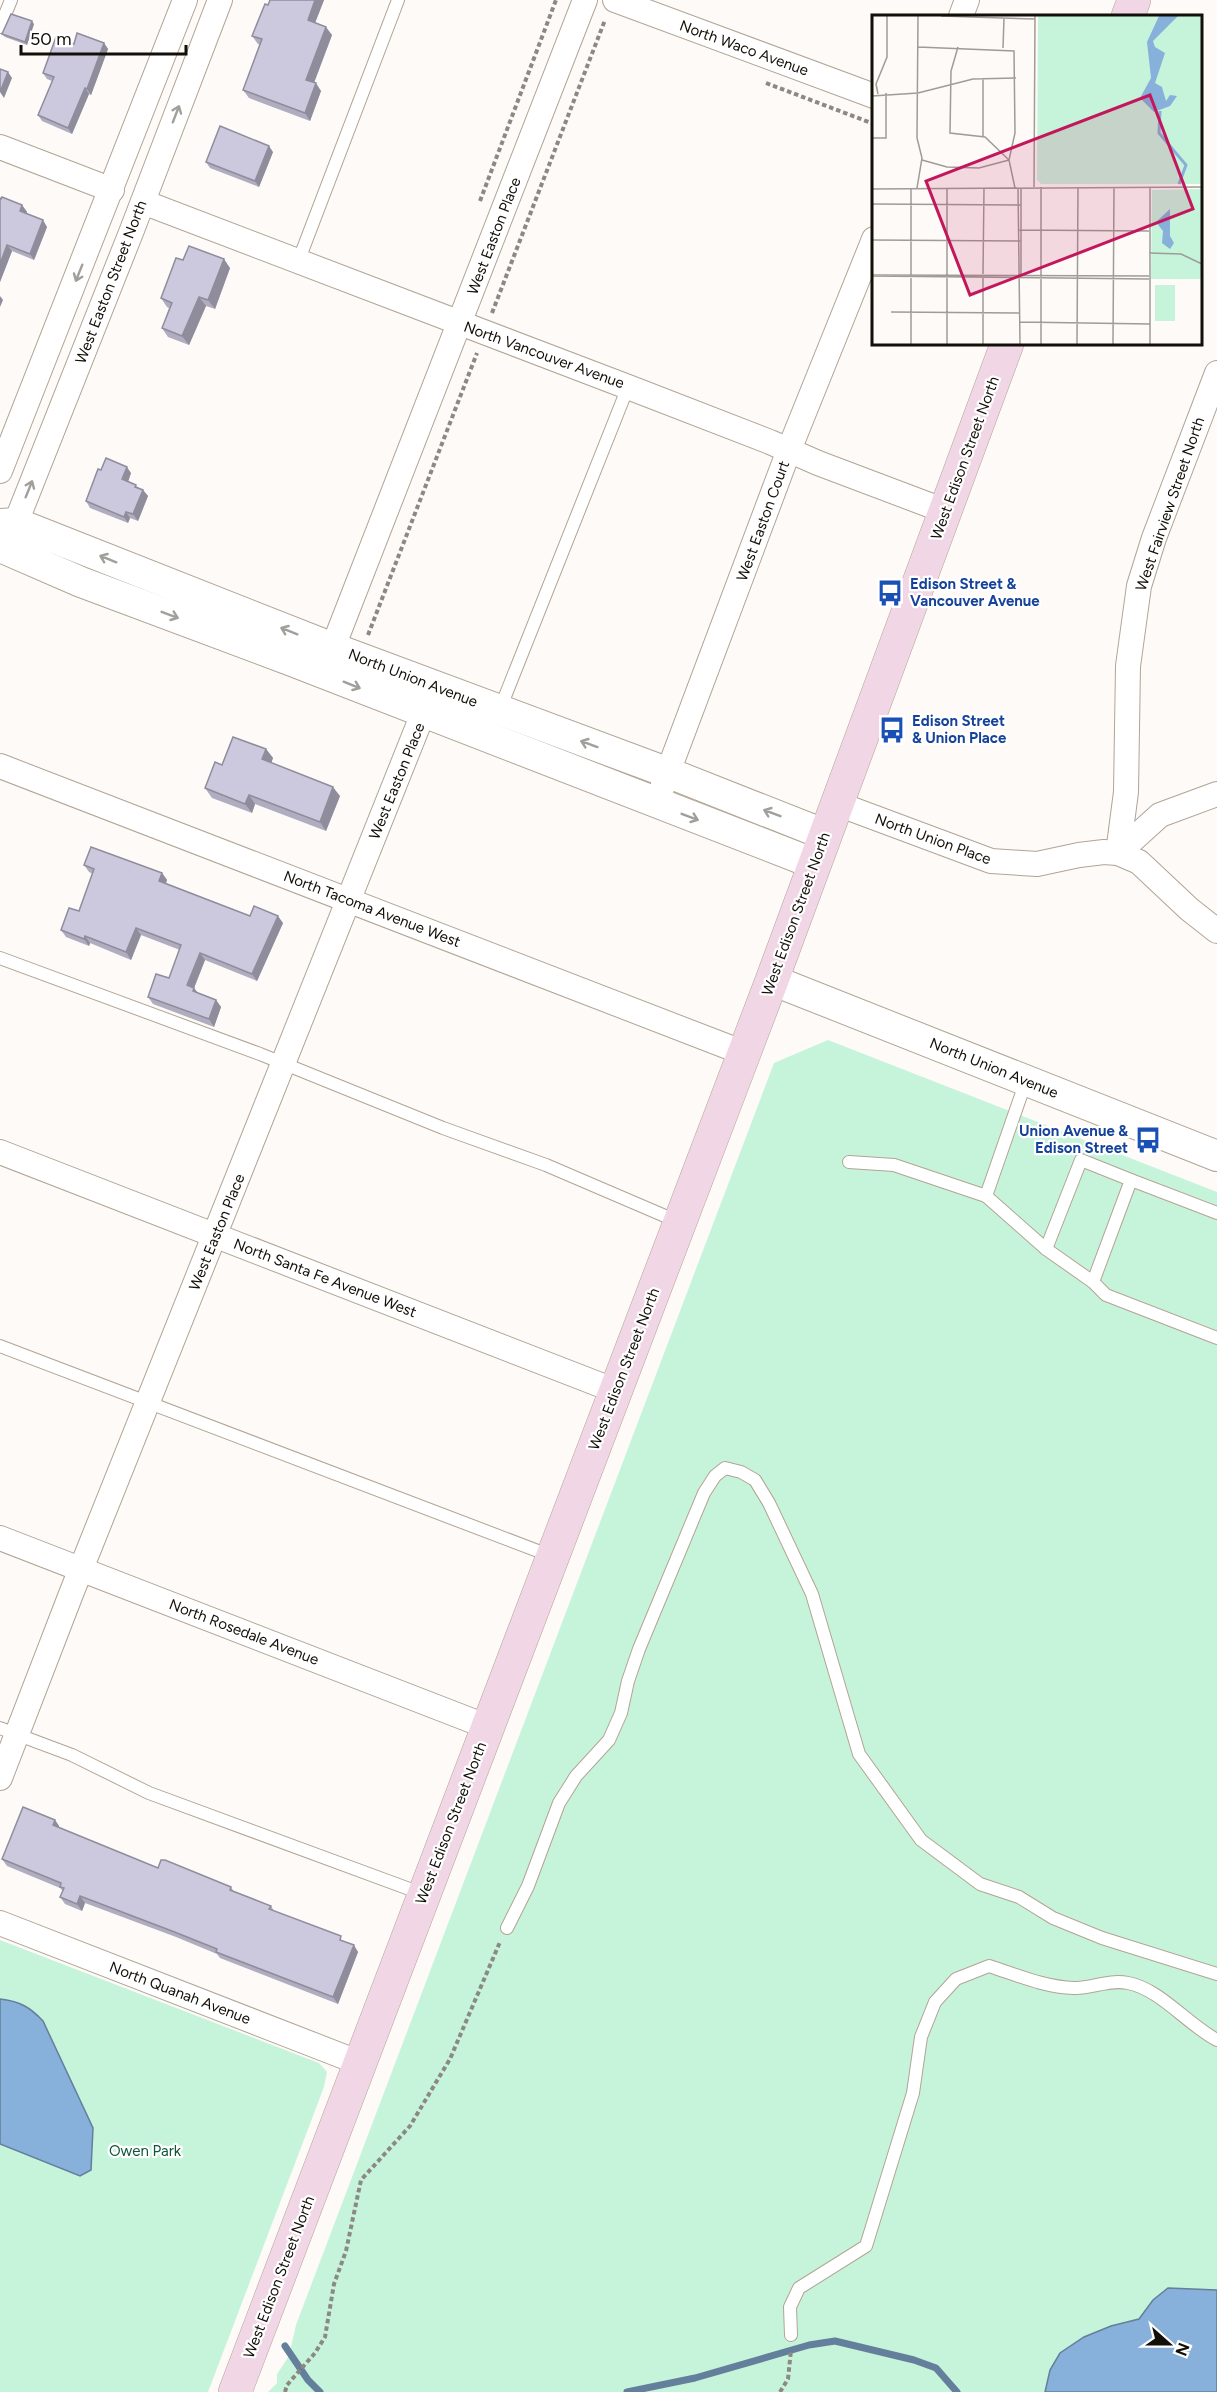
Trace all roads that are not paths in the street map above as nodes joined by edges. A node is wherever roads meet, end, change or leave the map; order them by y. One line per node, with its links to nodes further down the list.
1 (11, 0): 11 (lane)
2 (185, 0): 14 (street)
3 (220, 0): 15 (street, West Easton Street North, one-way to 3)
4 (398, 0): 21 (lane)
5 (585, 0): 22 (street, West Easton Place)
6 (615, 0): 12 (street, North Waco Avenue)
7 (967, 0): 9 (street)
8 (1134, 0): 10 (main road)
9 (961, 15)
10 (1128, 15)
11 (0, 27)
12 (872, 96)
13 (0, 147): 16 (street)
14 (124, 157): 15 (street); 16 (street)
15 (155, 169): 17 (street, West Easton Street North)
16 (112, 190): 18 (street)
17 (143, 202): 19 (street, West Easton Street North); 21 (street, North Vancouver Avenue)
18 (100, 219): 19 (street); 27 (street, one-way to 27)
19 (132, 230): 29 (street, West Easton Street North, one-way to 19)
20 (872, 242): 26 (street, West Easton Court)
21 (298, 262): 22 (street, North Vancouver Avenue)
22 (460, 324): 25 (street, North Vancouver Avenue); 30 (street, West Easton Place)
23 (1007, 345): 28 (main road, West Edison Street North)
24 (1217, 373): 39 (street, West Fairview Street North)
25 (628, 387): 26 (street, North Vancouver Avenue); 32 (lane)
26 (789, 450): 28 (street, North Vancouver Avenue); 34 (street, West Easton Court)
27 (0, 471)
28 (945, 511): 37 (main road, West Edison Street North)
29 (4, 541): 30 (street, North Union Avenue)
30 (328, 661): 31 (street, North Union Avenue)
31 (429, 700): 32 (street, North Union Avenue); 36 (street, North Union Avenue); 40 (street, West Easton Place)
32 (499, 711): 34 (street, North Union Avenue, one-way to 32)
33 (0, 766): 40 (street, North Tacoma Avenue West)
34 (669, 773): 36 (street, West Easton Court); 38 (street, North Union Avenue, one-way to 34)
35 (1217, 794): 39 (street)
36 (656, 804): 38 (street, North Union Avenue, one-way to 38)
37 (838, 804): 38 (main road, West Edison Street North); 39 (street, North Union Place)
38 (821, 849): 43 (main road, West Edison Street North)
39 (1118, 853): 41 (street, North Union Place)
40 (348, 900): 44 (street, North Tacoma Avenue West); 45 (street, West Easton Place)
41 (1217, 931)
42 (0, 958): 45 (lane)
43 (772, 980): 44 (main road, West Edison Street North); 46 (street, North Union Avenue)
44 (744, 1053): 53 (main road, West Edison Street North)
45 (283, 1063): 53 (lane); 54 (street, West Easton Place)
46 (1026, 1081): 48 (street, North Union Avenue); 51 (lane)
47 (0, 1152): 54 (street, North Santa Fe Avenue West)
48 (1217, 1156)
49 (849, 1162): 51 (lane)
50 (1131, 1180): 52 (lane); 55 (lane); 56 (lane)
51 (986, 1196): 55 (lane)
52 (1217, 1213)
53 (680, 1223): 59 (main road, West Edison Street North)
54 (215, 1235): 59 (street, North Santa Fe Avenue West); 60 (street, West Easton Place)
55 (1046, 1249): 56 (lane)
56 (1093, 1282): 57 (lane)
57 (1217, 1338)
58 (0, 1346): 60 (lane)
59 (616, 1391): 62 (main road, West Edison Street North)
60 (148, 1402): 62 (lane); 63 (street, West Easton Place)
61 (0, 1538): 63 (street, North Rosedale Avenue)
62 (553, 1557): 64 (main road, West Edison Street North)
63 (81, 1569): 64 (street, North Rosedale Avenue); 65 (street, West Easton Place)
64 (488, 1727): 67 (main road, West Edison Street North)
65 (9, 1731): 66 (street, West Easton Place); 67 (lane)
66 (0, 1778)
67 (424, 1894): 72 (main road, West Edison Street North)
68 (0, 1923): 72 (street, North Quanah Avenue)
69 (507, 1928): 70 (lane)
70 (1217, 1974)
71 (1217, 2040): 73 (lane)
72 (360, 2063): 74 (main road, West Edison Street North)
73 (791, 2335)
74 (236, 2392)

